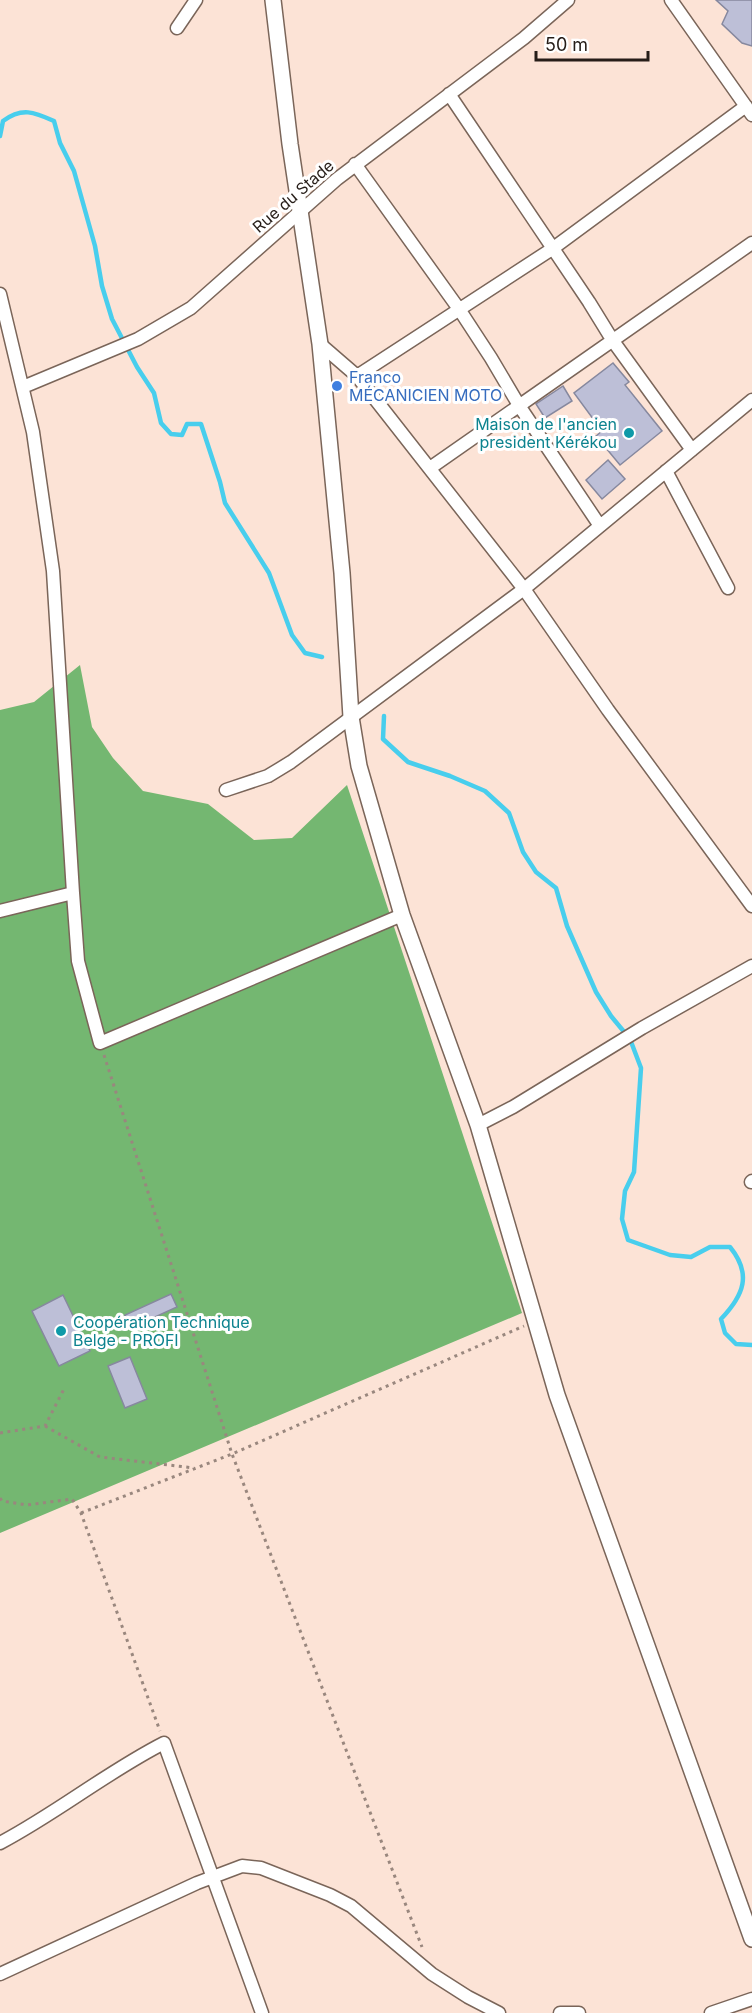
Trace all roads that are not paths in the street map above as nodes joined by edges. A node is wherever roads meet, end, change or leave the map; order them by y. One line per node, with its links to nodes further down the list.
1 (196, 0): 5 (street)
2 (273, 0): 9 (street)
3 (568, 0): 6 (street, Rue du Stade)
4 (671, 0): 7 (street)
5 (177, 28)
6 (449, 94): 8 (street, Rue du Stade); 11 (street)
7 (749, 110): 11 (street)
8 (355, 164): 9 (street, Rue du Stade); 13 (street)
9 (301, 210): 15 (street); 17 (street, Rue du Stade)
10 (752, 243): 14 (street)
11 (552, 249): 13 (street); 14 (street)
12 (0, 295): 17 (street)
13 (459, 309): 16 (street); 19 (street)
14 (613, 341): 19 (street); 20 (street)
15 (320, 344): 16 (street); 26 (street)
16 (357, 376): 21 (street)
17 (23, 387): 28 (street)
18 (752, 400): 20 (street)
19 (520, 407): 21 (street); 23 (street)
20 (692, 450): 22 (street)
21 (430, 468): 25 (street)
22 (666, 471): 23 (street); 24 (street)
23 (600, 526): 25 (street)
24 (728, 588)
25 (524, 589): 26 (street); 29 (street)
26 (351, 717): 27 (street); 31 (street)
27 (226, 790)
28 (73, 892): 30 (street); 31 (street)
29 (752, 906)
30 (0, 911)
31 (402, 915): 33 (street)
32 (752, 966): 33 (street)
33 (478, 1125): 36 (street)
34 (0, 1843): 35 (street)
35 (213, 1877): 37 (street); 39 (street); 40 (street)
36 (752, 1939)
37 (0, 1974)
38 (752, 1999): 43 (street)
39 (262, 2013)
40 (499, 2013)
41 (560, 2013): 42 (street)
42 (579, 2013)
43 (711, 2013)

